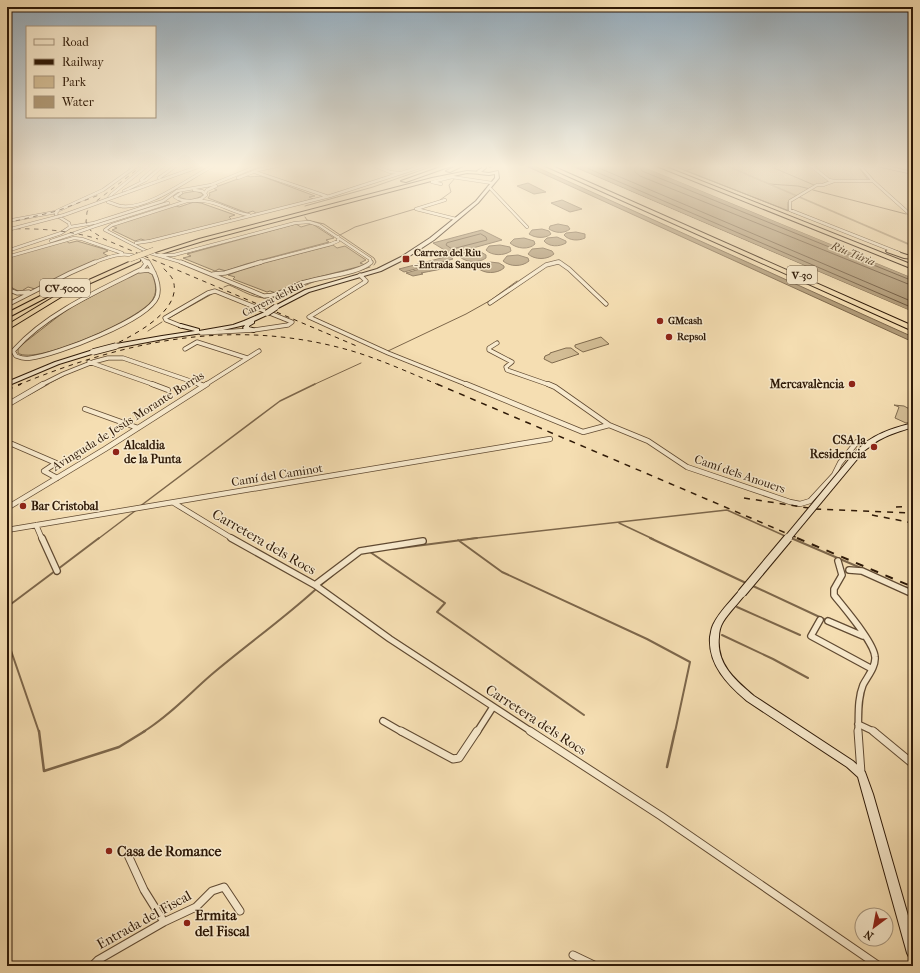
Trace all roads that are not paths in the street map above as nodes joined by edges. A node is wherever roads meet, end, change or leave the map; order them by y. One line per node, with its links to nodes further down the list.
1 (59, 210): 19 (street)
2 (74, 210): 30 (street, bridge)
3 (133, 210): 27 (street)
4 (143, 210): 40 (street, bridge)
5 (158, 210): 33 (street)
6 (230, 210): 20 (street)
7 (273, 210): 22 (street)
8 (303, 210): 39 (highway, CV-5000)
9 (313, 210): 39 (highway, CV-5000)
10 (422, 210): 24 (street)
11 (467, 210): 24 (street, Carrera del Riu)
12 (512, 210): 28 (street)
13 (647, 210): 48 (highway, V-30)
14 (653, 210): 29 (highway, V-30)
15 (770, 210): 49 (highway)
16 (778, 210): 46 (highway)
17 (779, 210): 31 (highway)
18 (791, 210): 42 (street)
19 (56, 212): 21 (street); 23 (street)
20 (240, 214): 22 (street); 25 (street)
21 (43, 215): 23 (street); 26 (street)
22 (254, 215): 25 (street)
23 (59, 217): 27 (street)
24 (456, 219): 53 (street, Carrera del Riu)
25 (236, 220): 34 (street)
26 (7, 221)
27 (70, 227): 37 (street)
28 (527, 227)
29 (691, 227): 48 (highway); 66 (highway, V-30)
30 (7, 229)
31 (848, 236): 42 (highway); 46 (highway)
32 (338, 238): 38 (street); 52 (street); 52 (street)
33 (126, 241): 34 (street); 35 (street)
34 (150, 241): 35 (street)
35 (141, 247): 39 (street)
36 (113, 249): 41 (street); 43 (street); 44 (street)
37 (7, 251)
38 (189, 252): 39 (street); 47 (street)
39 (156, 253): 44 (highway, CV-5000, bridge); 45 (highway, CV-5000); 47 (street)
40 (7, 254)
41 (109, 256): 44 (street); 56 (street)
42 (913, 256)
43 (7, 257)
44 (127, 258): 45 (street); 63 (highway); 65 (highway, CV-5000)
45 (140, 260): 50 (street); 51 (street); 54 (highway, CV-5000)
46 (913, 263)
47 (185, 264): 52 (street)
48 (775, 267): 70 (highway, V-30)
49 (913, 267)
50 (134, 273): 51 (street); 51 (street)
51 (154, 273)
52 (208, 273)
53 (360, 276): 64 (street, Carrera del Riu, bridge); 85 (street)
54 (84, 284): 69 (highway, CV-5000); 73 (highway)
55 (7, 290): 56 (street); 57 (street)
56 (37, 290): 58 (street)
57 (11, 294): 58 (street); 59 (street)
58 (28, 294): 59 (street)
59 (11, 303): 62 (street)
60 (490, 303): 61 (street)
61 (606, 304)
62 (7, 305)
63 (7, 316)
64 (261, 317): 68 (street, Carrera del Riu); 71 (street)
65 (7, 322)
66 (913, 324)
67 (181, 326): 68 (street); 71 (street); 74 (street)
68 (233, 327): 72 (street, Carrera del Riu)
69 (7, 328)
70 (913, 329)
71 (254, 330): 72 (street)
72 (193, 333): 74 (street, Carrera del Riu)
73 (7, 336)
74 (139, 341): 80 (street, Carrera del Riu, bridge)
75 (497, 343): 85 (street, Camí dels Anouers)
76 (186, 349): 78 (street)
77 (259, 350): 78 (street, Avinguda de Jesús Morante Borràs)
78 (247, 358): 81 (street, Avinguda de Jesús Morante Borràs)
79 (89, 362): 81 (street); 82 (street); 83 (street)
80 (7, 384)
81 (204, 386): 87 (street, Avinguda de Jesús Morante Borràs)
82 (168, 390)
83 (7, 405)
84 (85, 409): 87 (street)
85 (609, 426): 90 (street, Camí dels Anouers)
86 (913, 427): 90 (street)
87 (138, 428): 91 (street, Avinguda de Jesús Morante Borràs)
88 (550, 439): 92 (street, Camí del Caminot)
89 (12, 444): 91 (street)
90 (867, 444): 110 (street, bridge)
91 (57, 478): 93 (street, Avinguda de Jesús Morante Borràs)
92 (174, 503): 94 (street, Camí del Caminot); 100 (street, Carretera dels Rocs)
93 (7, 508)
94 (36, 525): 95 (street, Camí del Caminot); 98 (street)
95 (7, 530)
96 (423, 541): 100 (street)
97 (838, 561): 104 (street)
98 (56, 569)
99 (849, 570): 101 (street)
100 (315, 585): 106 (street, Carretera dels Rocs)
101 (913, 594)
102 (820, 620): 105 (street)
103 (828, 621): 104 (street)
104 (864, 637): 105 (street)
105 (872, 669): 108 (street)
106 (493, 707): 107 (street); 118 (street, Carretera dels Rocs)
107 (383, 721)
108 (858, 724): 109 (street); 110 (street)
109 (913, 764)
110 (861, 773): 114 (street)
111 (128, 855): 113 (street)
112 (240, 911): 113 (street, Entrada del Fiscal)
113 (164, 922): 116 (street, Entrada del Fiscal)
114 (913, 953)
115 (573, 955): 117 (street)
116 (92, 966)
117 (596, 966)
118 (879, 966)

